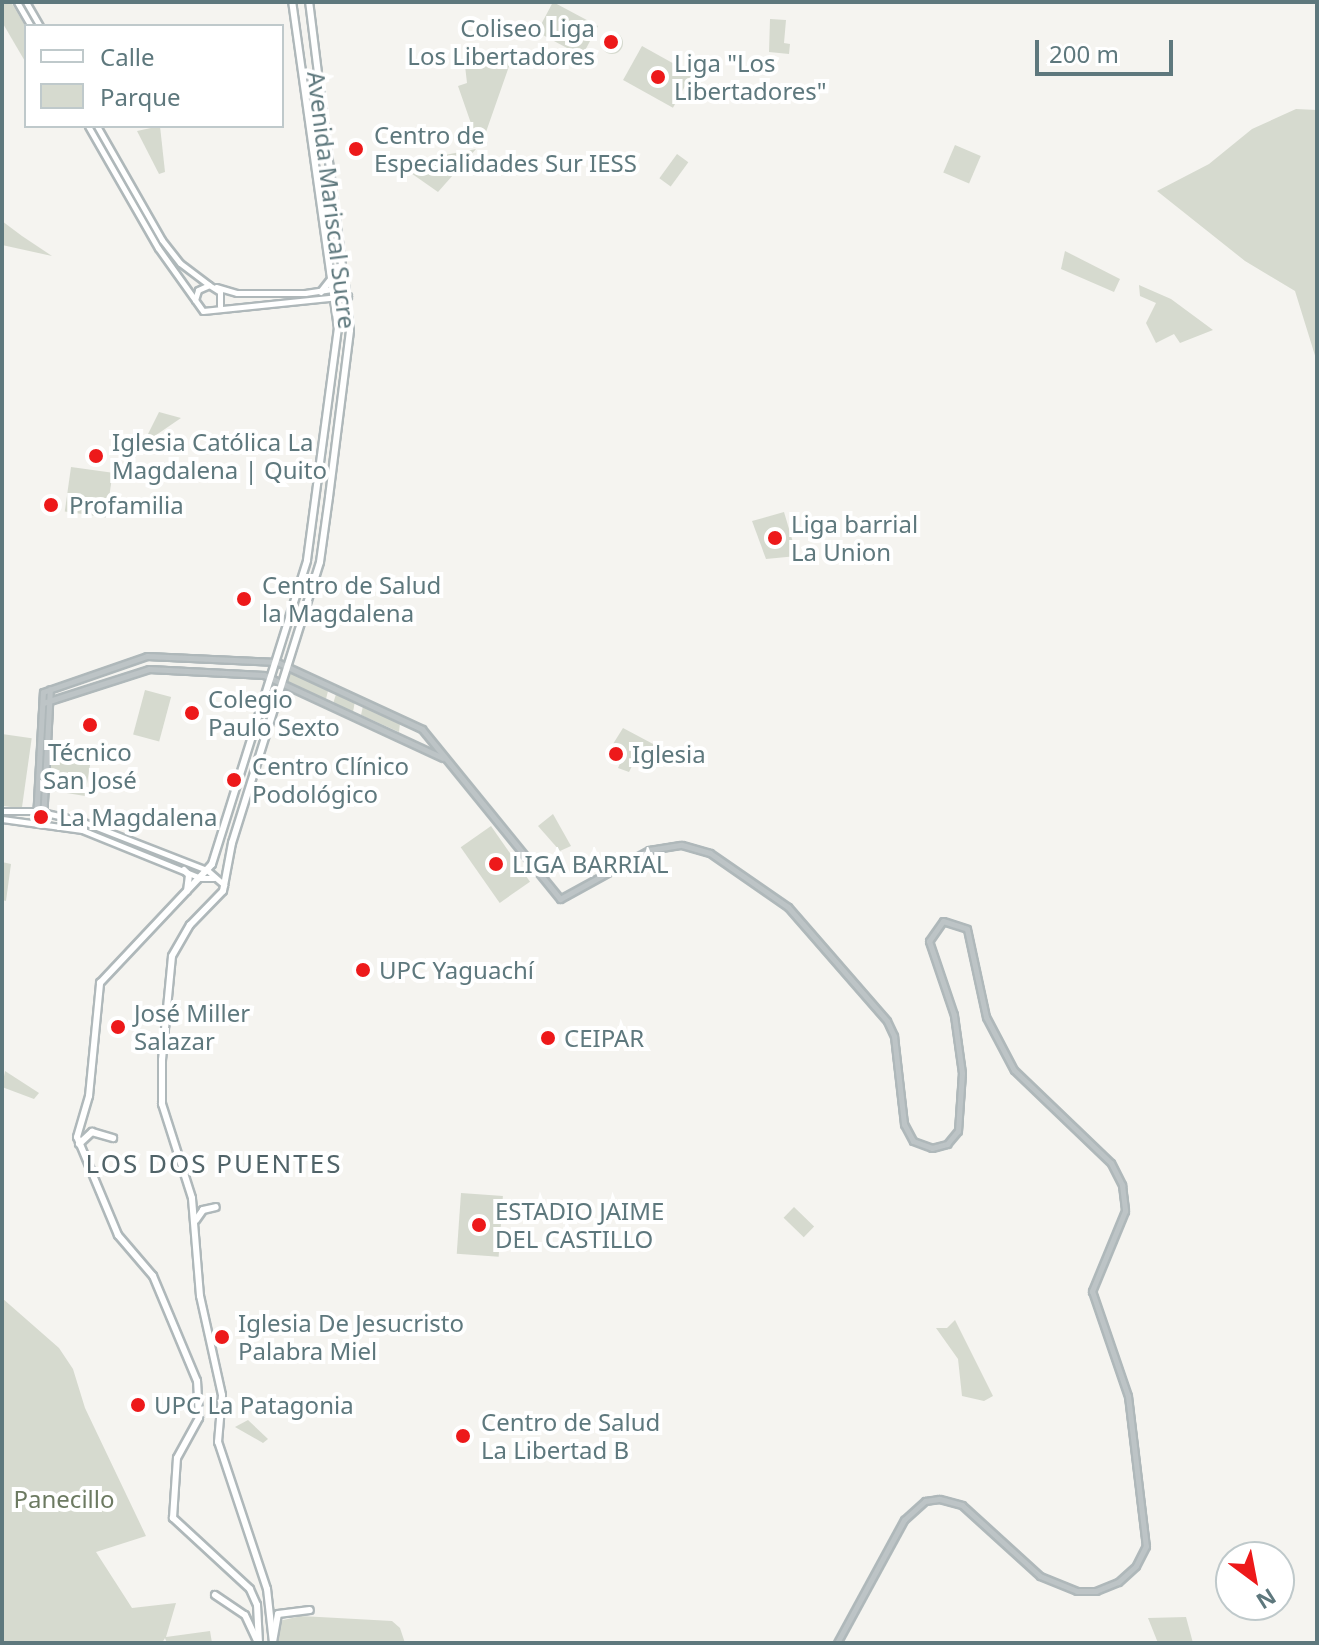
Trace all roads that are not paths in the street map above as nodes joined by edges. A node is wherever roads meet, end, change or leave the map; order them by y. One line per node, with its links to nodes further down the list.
1 (17, 2): 5 (main road)
2 (26, 2): 6 (main road)
3 (292, 2): 9 (main road, Avenida Mariscal Sucre)
4 (309, 2): 12 (main road, Avenida Mariscal Sucre)
5 (30, 24)
6 (39, 24)
7 (89, 128): 17 (main road)
8 (98, 128): 10 (main road)
9 (332, 278): 13 (main road, Avenida Mariscal Sucre); 14 (main road)
10 (209, 285): 11 (main road); 17 (main road)
11 (216, 287): 14 (main road); 18 (main road)
12 (347, 287): 13 (main road); 15 (main road, Avenida Mariscal Sucre)
13 (333, 289): 14 (main road); 16 (main road, Avenida Mariscal Sucre)
14 (321, 292)
15 (348, 296): 16 (main road); 20 (main road, Avenida Mariscal Sucre)
16 (335, 298): 18 (main road); 19 (main road, Avenida Mariscal Sucre)
17 (195, 301): 18 (main road)
18 (220, 306)
19 (277, 662): 20 (street); 21 (main road, Avenida Mariscal Sucre); 23 (street)
20 (286, 666): 22 (main road, Avenida Mariscal Sucre); 25 (street)
21 (272, 679): 22 (street); 24 (street); 33 (main road, Avenida Mariscal Sucre)
22 (281, 683): 25 (street); 36 (main road, Avenida Mariscal Sucre)
23 (50, 689): 24 (street); 24 (street)
24 (46, 702): 27 (street)
25 (447, 760): 46 (street)
26 (2, 811): 27 (main road)
27 (40, 812): 28 (main road); 30 (street)
28 (64, 817): 31 (main road); 33 (main road)
29 (2, 819): 30 (main road)
30 (39, 821): 31 (main road)
31 (63, 826): 32 (main road)
32 (184, 870): 34 (main road); 37 (main road)
33 (207, 870): 34 (main road, Avenida Mariscal Sucre); 35 (main road)
34 (201, 878): 35 (main road); 37 (main road, Avenida Mariscal Sucre)
35 (215, 878): 36 (main road)
36 (225, 885): 41 (main road, Avenida Mariscal Sucre)
37 (185, 895): 39 (main road, Avenida Mariscal Sucre)
38 (113, 1138): 39 (main road)
39 (78, 1148): 45 (main road)
40 (216, 1207): 41 (main road)
41 (196, 1220): 44 (main road, Avenida Mariscal Sucre)
42 (215, 1595): 45 (main road)
43 (310, 1610): 44 (main road)
44 (273, 1642)
45 (258, 1643)
46 (837, 1643)

